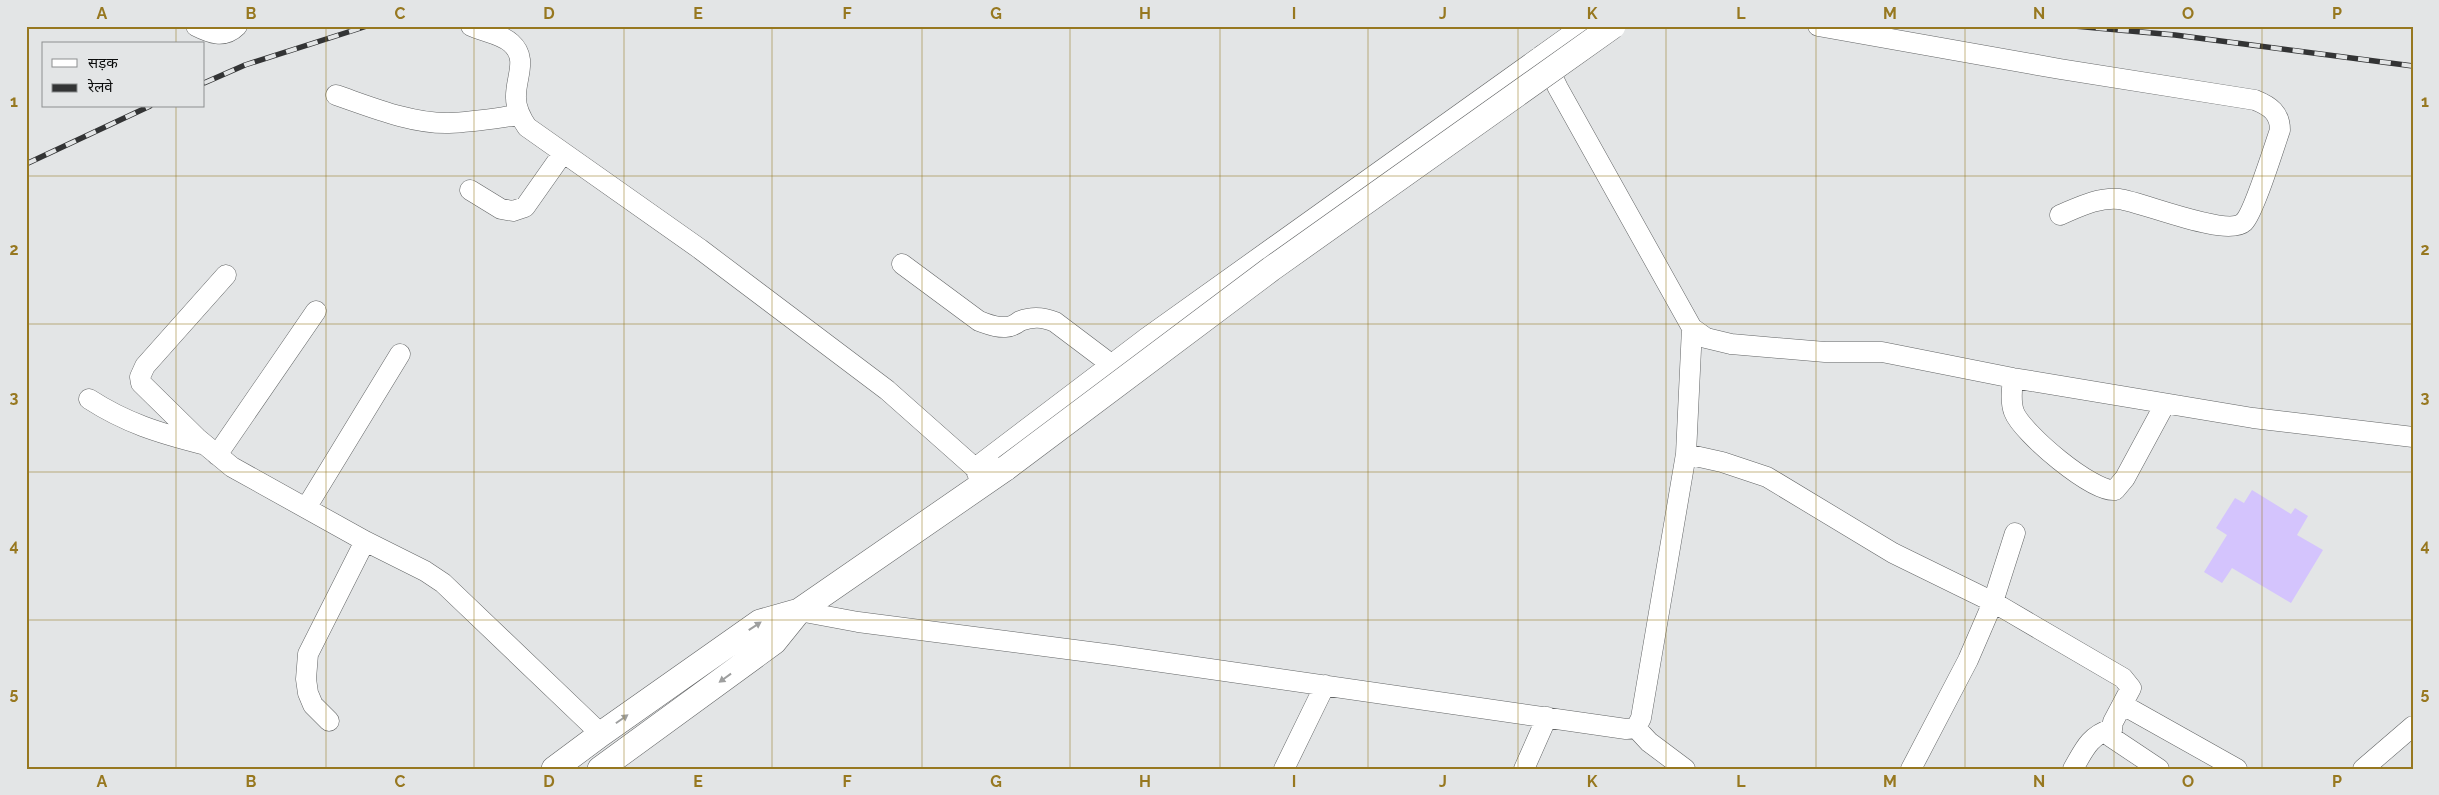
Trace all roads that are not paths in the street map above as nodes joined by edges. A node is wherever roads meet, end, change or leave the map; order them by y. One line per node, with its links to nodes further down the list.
1 (196, 26): 2 (street)
2 (237, 26)
3 (471, 26): 9 (street)
4 (1583, 26): 7 (street)
5 (1613, 26): 25 (main road, bridge)
6 (1818, 26): 12 (street)
7 (1542, 55): 16 (street); 18 (street)
8 (336, 95): 9 (street)
9 (519, 115): 10 (street)
10 (563, 153): 11 (street); 25 (street)
11 (470, 190)
12 (2060, 215)
13 (902, 264): 18 (street)
14 (226, 275): 23 (street)
15 (316, 311): 23 (street)
16 (1692, 328): 19 (street); 24 (street)
17 (400, 354): 26 (street)
18 (1112, 365): 25 (street)
19 (2013, 378): 21 (street); 21 (street)
20 (89, 399): 23 (street)
21 (2165, 404): 22 (street)
22 (2413, 437)
23 (211, 450): 26 (street)
24 (1686, 454): 29 (street); 36 (street)
25 (979, 477): 30 (main road)
26 (306, 508): 28 (street)
27 (2015, 533): 29 (street)
28 (365, 542): 34 (street); 38 (street)
29 (1993, 602): 32 (street); 44 (street)
30 (799, 611): 31 (street); 38 (main road, one-way to 30); 40 (main road, one-way to 40)
31 (1325, 685): 33 (street); 41 (street)
32 (2123, 705): 37 (street); 47 (street)
33 (1547, 717): 36 (street); 42 (street)
34 (330, 721)
35 (2413, 726): 48 (street)
36 (1636, 728): 43 (street)
37 (2111, 729): 45 (street); 46 (street)
38 (601, 734): 39 (main road)
39 (554, 769)
40 (600, 769)
41 (1284, 769)
42 (1524, 769)
43 (1685, 769)
44 (1912, 769)
45 (2073, 769)
46 (2159, 769)
47 (2237, 769)
48 (2363, 769)

